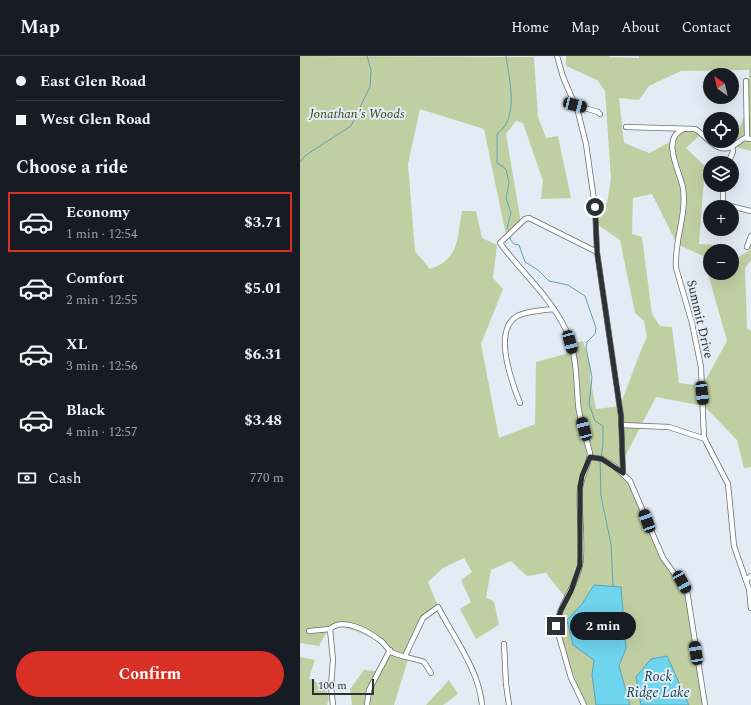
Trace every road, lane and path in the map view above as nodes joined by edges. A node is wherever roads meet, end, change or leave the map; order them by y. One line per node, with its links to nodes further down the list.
1 (557, 56): 3 (street)
2 (746, 81): 8 (street)
3 (575, 105): 4 (street); 14 (street)
4 (600, 114)
5 (626, 127): 6 (street)
6 (682, 130): 7 (street); 18 (street, Summit Drive)
7 (703, 135)
8 (749, 139): 9 (street)
9 (739, 141)
10 (723, 192): 11 (street)
11 (751, 211)
12 (751, 236): 13 (street)
13 (747, 247)
14 (597, 252): 15 (street); 17 (street)
15 (554, 309): 16 (street); 19 (street)
16 (520, 403)
17 (621, 425): 18 (street); 20 (street)
18 (704, 439): 22 (street, Summit Drive)
19 (590, 457): 20 (street); 34 (street)
20 (623, 473): 35 (street)
21 (751, 576): 22 (street)
22 (746, 580): 23 (street, Summit Drive)
23 (751, 608)
24 (330, 629): 25 (street); 27 (street); 30 (street)
25 (309, 631)
26 (504, 644): 33 (street)
27 (390, 650): 28 (street); 31 (street)
28 (404, 656): 29 (street); 32 (street)
29 (431, 673)
30 (333, 705)
31 (367, 705)
32 (482, 705)
33 (509, 705)
34 (584, 705)
35 (705, 705)

